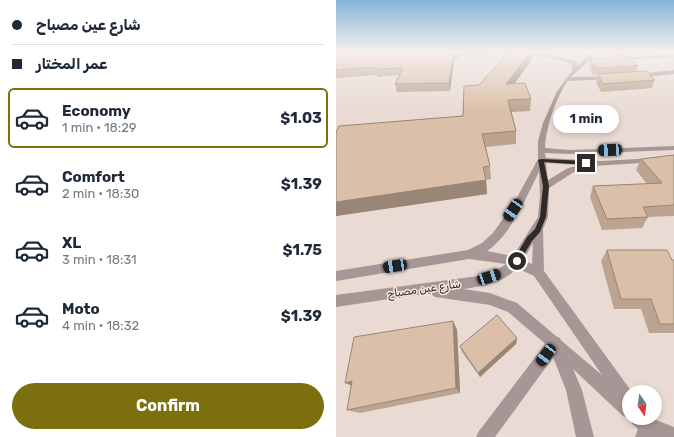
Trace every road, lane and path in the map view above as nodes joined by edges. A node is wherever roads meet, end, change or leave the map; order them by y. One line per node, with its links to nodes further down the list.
1 (574, 72): 5 (street, شارع عين مصباح)
2 (674, 72): 3 (street)
3 (630, 77)
4 (614, 78): 5 (street)
5 (569, 79): 7 (street, شارع عين مصباح)
6 (674, 148): 7 (street)
7 (541, 155): 9 (street); 10 (street, شارع عين مصباح); 12 (street, شارع عين مصباح)
8 (674, 159): 9 (street)
9 (601, 164): 10 (street)
10 (546, 186): 11 (street, شارع عين مصباح)
11 (538, 230): 13 (street, شارع عين مصباح); 14 (street)
12 (469, 254): 13 (street); 15 (street, شارع عين مصباح)
13 (517, 261): 14 (street); 16 (street, شارع عين مصباح)
14 (538, 272): 19 (street)
15 (336, 276)
16 (423, 289): 17 (street, شارع عين مصباح); 18 (street)
17 (336, 301)
18 (555, 343): 20 (street); 24 (street); 25 (street)
19 (622, 391)
20 (622, 404)
21 (642, 425): 22 (street); 23 (street); 26 (street)
22 (674, 428)
23 (674, 436)
24 (485, 437)
25 (585, 437)
26 (660, 437)

